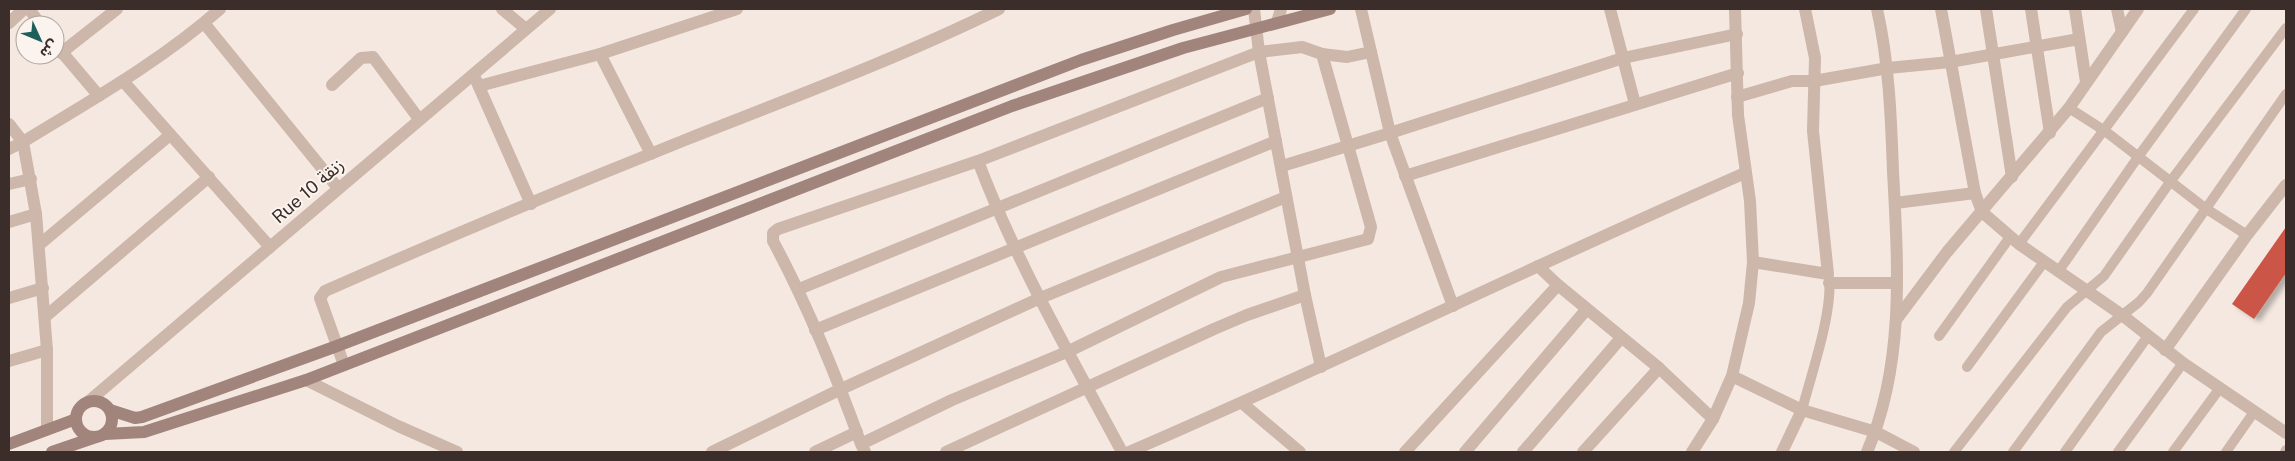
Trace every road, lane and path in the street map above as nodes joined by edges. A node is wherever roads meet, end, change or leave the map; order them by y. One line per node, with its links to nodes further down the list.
1 (24, 9): 26 (street)
2 (117, 9): 34 (street)
3 (220, 9): 27 (street)
4 (502, 9): 30 (street)
5 (550, 9): 30 (street, Rue 10 زنقة)
6 (737, 9): 38 (street)
7 (999, 9): 68 (street)
8 (1246, 9): 118 (main road)
9 (1254, 9): 28 (street)
10 (1281, 9): 25 (street)
11 (1330, 9): 25 (main road)
12 (1361, 9): 37 (street)
13 (1610, 9): 42 (street)
14 (1735, 9): 32 (street)
15 (1805, 9): 48 (street)
16 (1877, 9): 44 (street)
17 (1941, 9): 43 (street)
18 (1986, 9): 41 (street)
19 (2031, 9): 35 (street)
20 (2075, 9): 33 (street)
21 (2117, 9): 31 (street)
22 (2138, 9): 31 (street)
23 (2194, 9): 60 (lane)
24 (2246, 9): 69 (lane)
25 (1277, 22): 28 (main road)
26 (9, 23)
27 (204, 23): 47 (street); 80 (street)
28 (1255, 27): 36 (street); 124 (main road)
29 (2286, 28): 77 (lane)
30 (526, 29): 45 (street, Rue 10 زنقة)
31 (2122, 32): 49 (street)
32 (1737, 34): 42 (street); 46 (street)
33 (2080, 39): 35 (street); 49 (street)
34 (65, 43)
35 (2038, 47): 41 (street); 62 (street)
36 (1259, 52): 39 (street); 55 (street); 70 (street)
37 (1370, 52): 39 (street); 61 (street)
38 (600, 54): 51 (street); 68 (street)
39 (1322, 54): 66 (street)
40 (65, 56): 53 (street)
41 (1994, 56): 43 (street); 75 (street)
42 (1623, 58): 56 (street); 61 (street)
43 (1950, 62): 44 (street); 81 (street)
44 (1888, 68): 48 (street); 83 (street)
45 (473, 73): 51 (street); 58 (street, Rue 10 زنقة)
46 (1738, 73): 54 (street); 56 (street)
47 (123, 81): 53 (street); 63 (street)
48 (1814, 81): 54 (street); 100 (street)
49 (2086, 82): 57 (street)
50 (332, 85): 58 (street)
51 (479, 86): 84 (street)
52 (2286, 94): 86 (lane)
53 (99, 96): 65 (street)
54 (1737, 97): 72 (street)
55 (1268, 98): 64 (street); 85 (street)
56 (1635, 104): 73 (street)
57 (2069, 108): 60 (lane); 62 (street)
58 (420, 119): 80 (street, Rue 10 زنقة)
59 (9, 124): 65 (street)
60 (2104, 131): 69 (lane); 91 (lane)
61 (1390, 133): 66 (street); 73 (street)
62 (2050, 133): 75 (street)
63 (170, 135): 74 (street); 92 (street)
64 (1276, 141): 71 (street); 94 (street)
65 (23, 142): 67 (street); 76 (street)
66 (1348, 145): 71 (street); 95 (street)
67 (9, 149)
68 (652, 154): 84 (street)
69 (2138, 157): 77 (lane); 99 (lane)
70 (978, 161): 85 (street); 104 (street)
71 (1282, 166): 82 (street)
72 (1745, 173): 96 (street); 98 (street)
73 (1405, 176): 109 (street)
74 (209, 177): 93 (street); 112 (street)
75 (2012, 177): 87 (street)
76 (31, 179): 78 (street); 88 (street)
77 (2170, 182): 86 (lane); 105 (lane)
78 (9, 184)
79 (2286, 185): 90 (street)
80 (338, 188): 93 (street, Rue 10 زنقة)
81 (1975, 193): 83 (street); 87 (street)
82 (1286, 196): 95 (street); 108 (street)
83 (1895, 203): 101 (street)
84 (531, 204): 118 (street)
85 (996, 208): 94 (street); 104 (street)
86 (2205, 208): 90 (lane); 111 (lane)
87 (1982, 212): 91 (street); 113 (street)
88 (36, 214): 89 (street); 92 (street)
89 (9, 222)
90 (2247, 235): 120 (street)
91 (2015, 240): 97 (street); 115 (lane)
92 (39, 245): 103 (street)
93 (270, 247): 133 (street, Rue 10 زنقة)
94 (1014, 248): 108 (street); 114 (street)
95 (1299, 258): 106 (street); 121 (street)
96 (1753, 262): 100 (street); 128 (street)
97 (2044, 262): 99 (street); 127 (lane)
98 (1538, 266): 102 (street); 109 (street)
99 (2058, 272): 105 (street)
100 (1829, 279): 101 (street); 136 (lane)
101 (1897, 283): 113 (street)
102 (1558, 285): 110 (street); 154 (street)
103 (43, 288): 107 (street); 112 (street)
104 (799, 289): 114 (street)
105 (2087, 290): 111 (street); 162 (lane)
106 (1305, 295): 125 (street); 130 (street)
107 (9, 298)
108 (1038, 299): 121 (street); 132 (street)
109 (1452, 306): 125 (street)
110 (1586, 310): 117 (street); 155 (street)
111 (2122, 315): 116 (street); 163 (lane)
112 (45, 317): 119 (street)
113 (1896, 320): 141 (street)
114 (815, 330): 132 (street)
115 (1939, 336)
116 (2148, 336): 120 (street); 164 (lane)
117 (1621, 338): 126 (street); 156 (street)
118 (337, 346): 124 (street); 135 (main road)
119 (47, 350): 122 (street); 140 (street)
120 (2164, 350): 123 (street)
121 (1069, 351): 130 (street); 144 (street)
122 (9, 361)
123 (2183, 363): 131 (street); 165 (lane)
124 (344, 365): 129 (main road)
125 (1321, 367): 134 (street)
126 (1659, 368): 139 (street); 157 (street)
127 (1967, 368)
128 (1732, 376): 136 (street); 139 (street)
129 (306, 380): 143 (main road); 147 (street)
130 (1088, 388): 150 (street); 151 (street)
131 (2220, 388): 137 (street); 166 (lane)
132 (839, 390): 144 (street); 148 (street)
133 (89, 402): 135 (main road); 138 (main road)
134 (1242, 403): 152 (street); 153 (street)
135 (110, 410): 143 (main road)
136 (1802, 410): 141 (street); 159 (street)
137 (2254, 412): 142 (street); 167 (lane)
138 (76, 418): 140 (main road); 143 (main road)
139 (1713, 419): 158 (street)
140 (48, 429): 145 (main road)
141 (1876, 432): 160 (street); 161 (street)
142 (2286, 433)
143 (100, 435): 146 (main road)
144 (861, 443): 149 (street)
145 (9, 444)
146 (52, 452)
147 (457, 452)
148 (712, 452)
149 (815, 452)
150 (946, 452)
151 (1122, 452)
152 (1129, 452)
153 (1300, 452)
154 (1405, 452)
155 (1465, 452)
156 (1522, 452)
157 (1583, 452)
158 (1692, 452)
159 (1782, 452)
160 (1867, 452)
161 (1914, 452)
162 (1954, 452)
163 (2013, 452)
164 (2065, 452)
165 (2118, 452)
166 (2173, 452)
167 (2226, 452)

